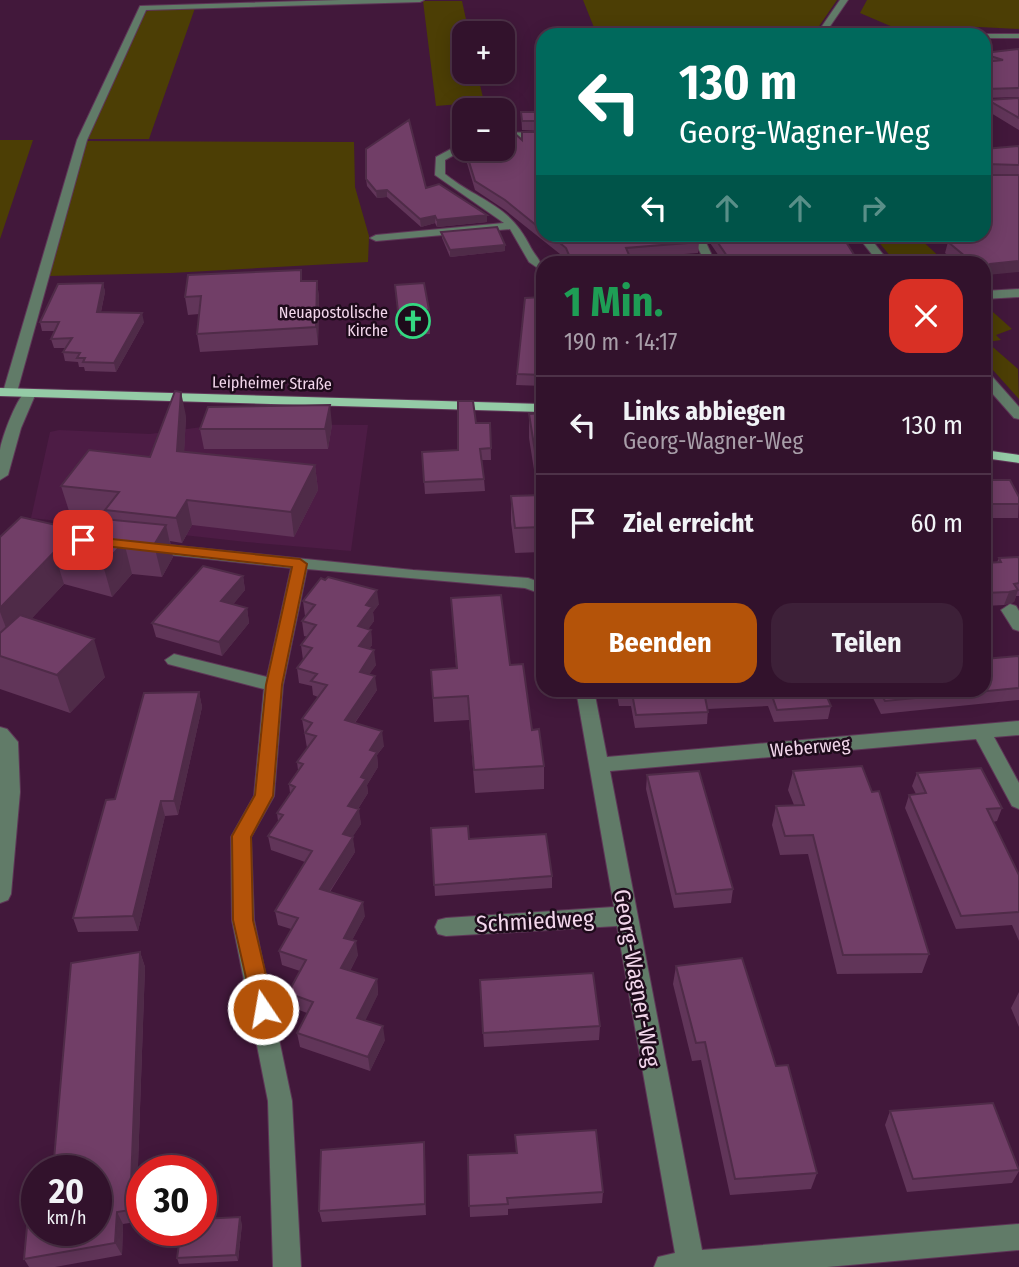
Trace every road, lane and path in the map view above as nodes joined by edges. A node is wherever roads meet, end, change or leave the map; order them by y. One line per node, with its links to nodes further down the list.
1 (420, 0): 19 (street)
2 (844, 0): 3 (street)
3 (825, 28)
4 (991, 36): 5 (street)
5 (1019, 36)
6 (1019, 102): 7 (street)
7 (991, 104)
8 (515, 135): 9 (street)
9 (536, 136)
10 (452, 152): 11 (street)
11 (513, 225): 12 (street); 15 (street)
12 (376, 238)
13 (868, 242): 14 (street)
14 (879, 256)
15 (536, 265)
16 (1019, 293): 17 (street)
17 (991, 295)
18 (991, 384): 22 (street)
19 (5, 392): 20 (main road, Leipheimer Straße)
20 (29, 393): 21 (main road, Leipheimer Straße); 25 (street)
21 (536, 408)
22 (1019, 415)
23 (991, 455): 24 (main road)
24 (1019, 459)
25 (0, 475)
26 (127, 545): 27 (street)
27 (300, 564): 28 (street); 30 (street)
28 (536, 586)
29 (174, 660): 30 (street)
30 (274, 685): 43 (street)
31 (585, 697): 35 (street, Georg-Wagner-Weg)
32 (1019, 728): 33 (street, Weberweg)
33 (982, 733): 35 (street, Weberweg); 36 (street)
34 (0, 734): 37 (street)
35 (600, 765): 39 (street, Georg-Wagner-Weg)
36 (1019, 801)
37 (4, 815): 38 (street)
38 (0, 894)
39 (625, 916): 40 (street, Schmiedweg); 42 (street, Georg-Wagner-Weg)
40 (446, 927)
41 (1019, 1237): 42 (street)
42 (680, 1266)
43 (287, 1267)

